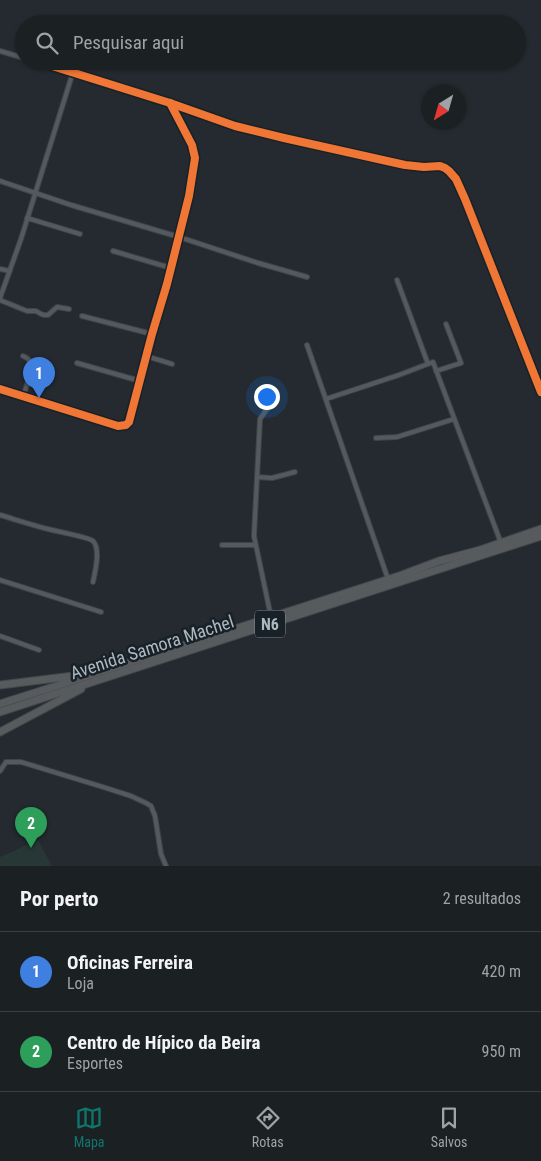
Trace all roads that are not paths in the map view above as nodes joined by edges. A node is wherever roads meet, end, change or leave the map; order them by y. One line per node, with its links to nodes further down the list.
1 (0, 51): 2 (street)
2 (15, 55)
3 (66, 70): 4 (street)
4 (73, 72): 5 (street); 7 (street)
5 (170, 103): 10 (street); 31 (street)
6 (0, 181): 7 (street)
7 (35, 192): 8 (street); 10 (street)
8 (27, 218): 9 (street); 14 (street)
9 (80, 234)
10 (179, 236): 12 (street); 15 (street)
11 (113, 251): 12 (street)
12 (171, 268): 21 (street)
13 (0, 269): 14 (street)
14 (10, 271): 17 (street)
15 (306, 277)
16 (397, 280): 27 (street)
17 (0, 299): 18 (street)
18 (69, 309)
19 (82, 316): 21 (street)
20 (446, 324): 28 (street)
21 (152, 334): 24 (street)
22 (307, 345): 33 (street)
23 (23, 356): 32 (street)
24 (146, 356): 26 (street); 29 (street)
25 (77, 363): 29 (street)
26 (172, 364)
27 (428, 364): 28 (street); 33 (street)
28 (436, 372): 35 (street)
29 (140, 381): 32 (street)
30 (0, 389): 32 (street)
31 (541, 392)
32 (23, 397)
33 (326, 399): 45 (street)
34 (267, 409): 38 (street)
35 (454, 419): 36 (street); 42 (street)
36 (376, 438)
37 (296, 472): 38 (street)
38 (257, 476): 43 (street)
39 (0, 515): 47 (street)
40 (541, 529): 42 (highway, Avenida Samora Machel / N6)
41 (541, 536): 53 (highway, Avenida Samora Machel / N6)
42 (501, 543): 45 (highway, Avenida Samora Machel / N6)
43 (255, 544): 44 (street); 49 (street)
44 (222, 545)
45 (388, 579): 49 (highway, Avenida Samora Machel / N6)
46 (0, 580): 48 (street)
47 (93, 582)
48 (101, 612)
49 (271, 617): 52 (highway, Avenida Samora Machel / N6)
50 (0, 636): 51 (street)
51 (39, 650)
52 (96, 673): 54 (highway); 55 (highway, Avenida Samora Machel / N6)
53 (92, 682): 56 (highway, Avenida Samora Machel / N6); 57 (highway)
54 (0, 686)
55 (0, 704)
56 (0, 712)
57 (0, 732)
58 (0, 771): 59 (street)
59 (166, 866)

